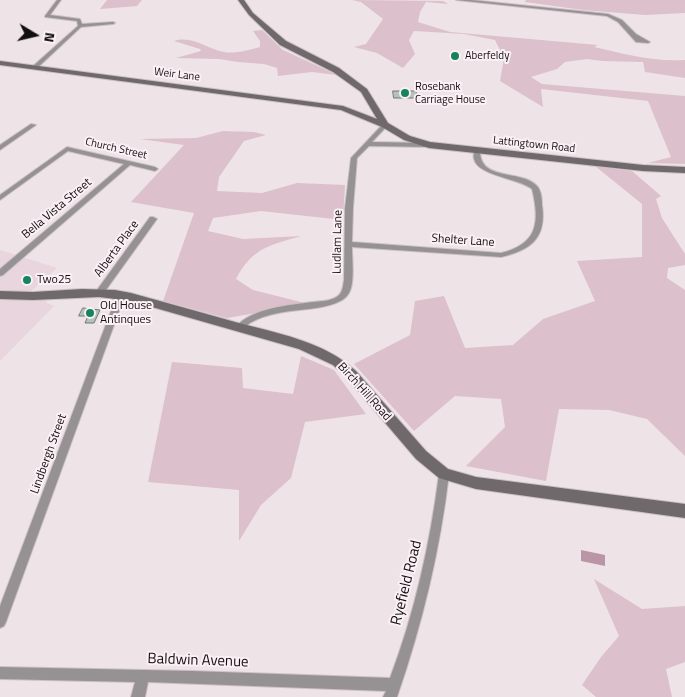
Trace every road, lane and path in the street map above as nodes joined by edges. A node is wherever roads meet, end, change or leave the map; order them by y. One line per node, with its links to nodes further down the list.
1 (59, 0): 5 (street)
2 (241, 0): 9 (street)
3 (458, 0): 6 (street)
4 (112, 23): 5 (street)
5 (80, 26): 8 (street)
6 (634, 35)
7 (0, 63): 8 (street, Weir Lane)
8 (34, 68): 10 (street, Weir Lane)
9 (372, 103): 10 (street, Weir Lane); 12 (street)
10 (350, 110): 12 (street, Weir Lane)
11 (34, 125): 14 (street)
12 (385, 125): 15 (street, Ludlam Lane); 16 (street, Lattingtown Road)
13 (0, 139): 14 (street)
14 (11, 140): 17 (street)
15 (368, 144): 16 (street); 25 (street, Ludlam Lane)
16 (429, 145): 19 (street, Lattingtown Road)
17 (0, 148)
18 (72, 150): 20 (street, Church Street); 23 (street)
19 (477, 151): 22 (street, Lattingtown Road); 25 (street, Shelter Lane)
20 (130, 163): 21 (street, Church Street); 26 (street, Bella Vista Street)
21 (155, 169)
22 (685, 170)
23 (0, 198)
24 (153, 219): 27 (street, Alberta Place)
25 (349, 244): 30 (street, Ludlam Lane)
26 (0, 273)
27 (100, 292): 28 (street, Birch Hill Road); 29 (street, Birch Hill Road)
28 (121, 295): 30 (street, Birch Hill Road); 33 (street, Lindbergh Street)
29 (0, 296)
30 (240, 327): 31 (street, Birch Hill Road)
31 (444, 474): 32 (street, Birch Hill Road); 36 (street, Ryefield Road)
32 (685, 511)
33 (0, 622)
34 (0, 673): 35 (street, Baldwin Avenue)
35 (143, 676): 36 (street, Baldwin Avenue); 37 (street)
36 (392, 691)
37 (138, 697)

